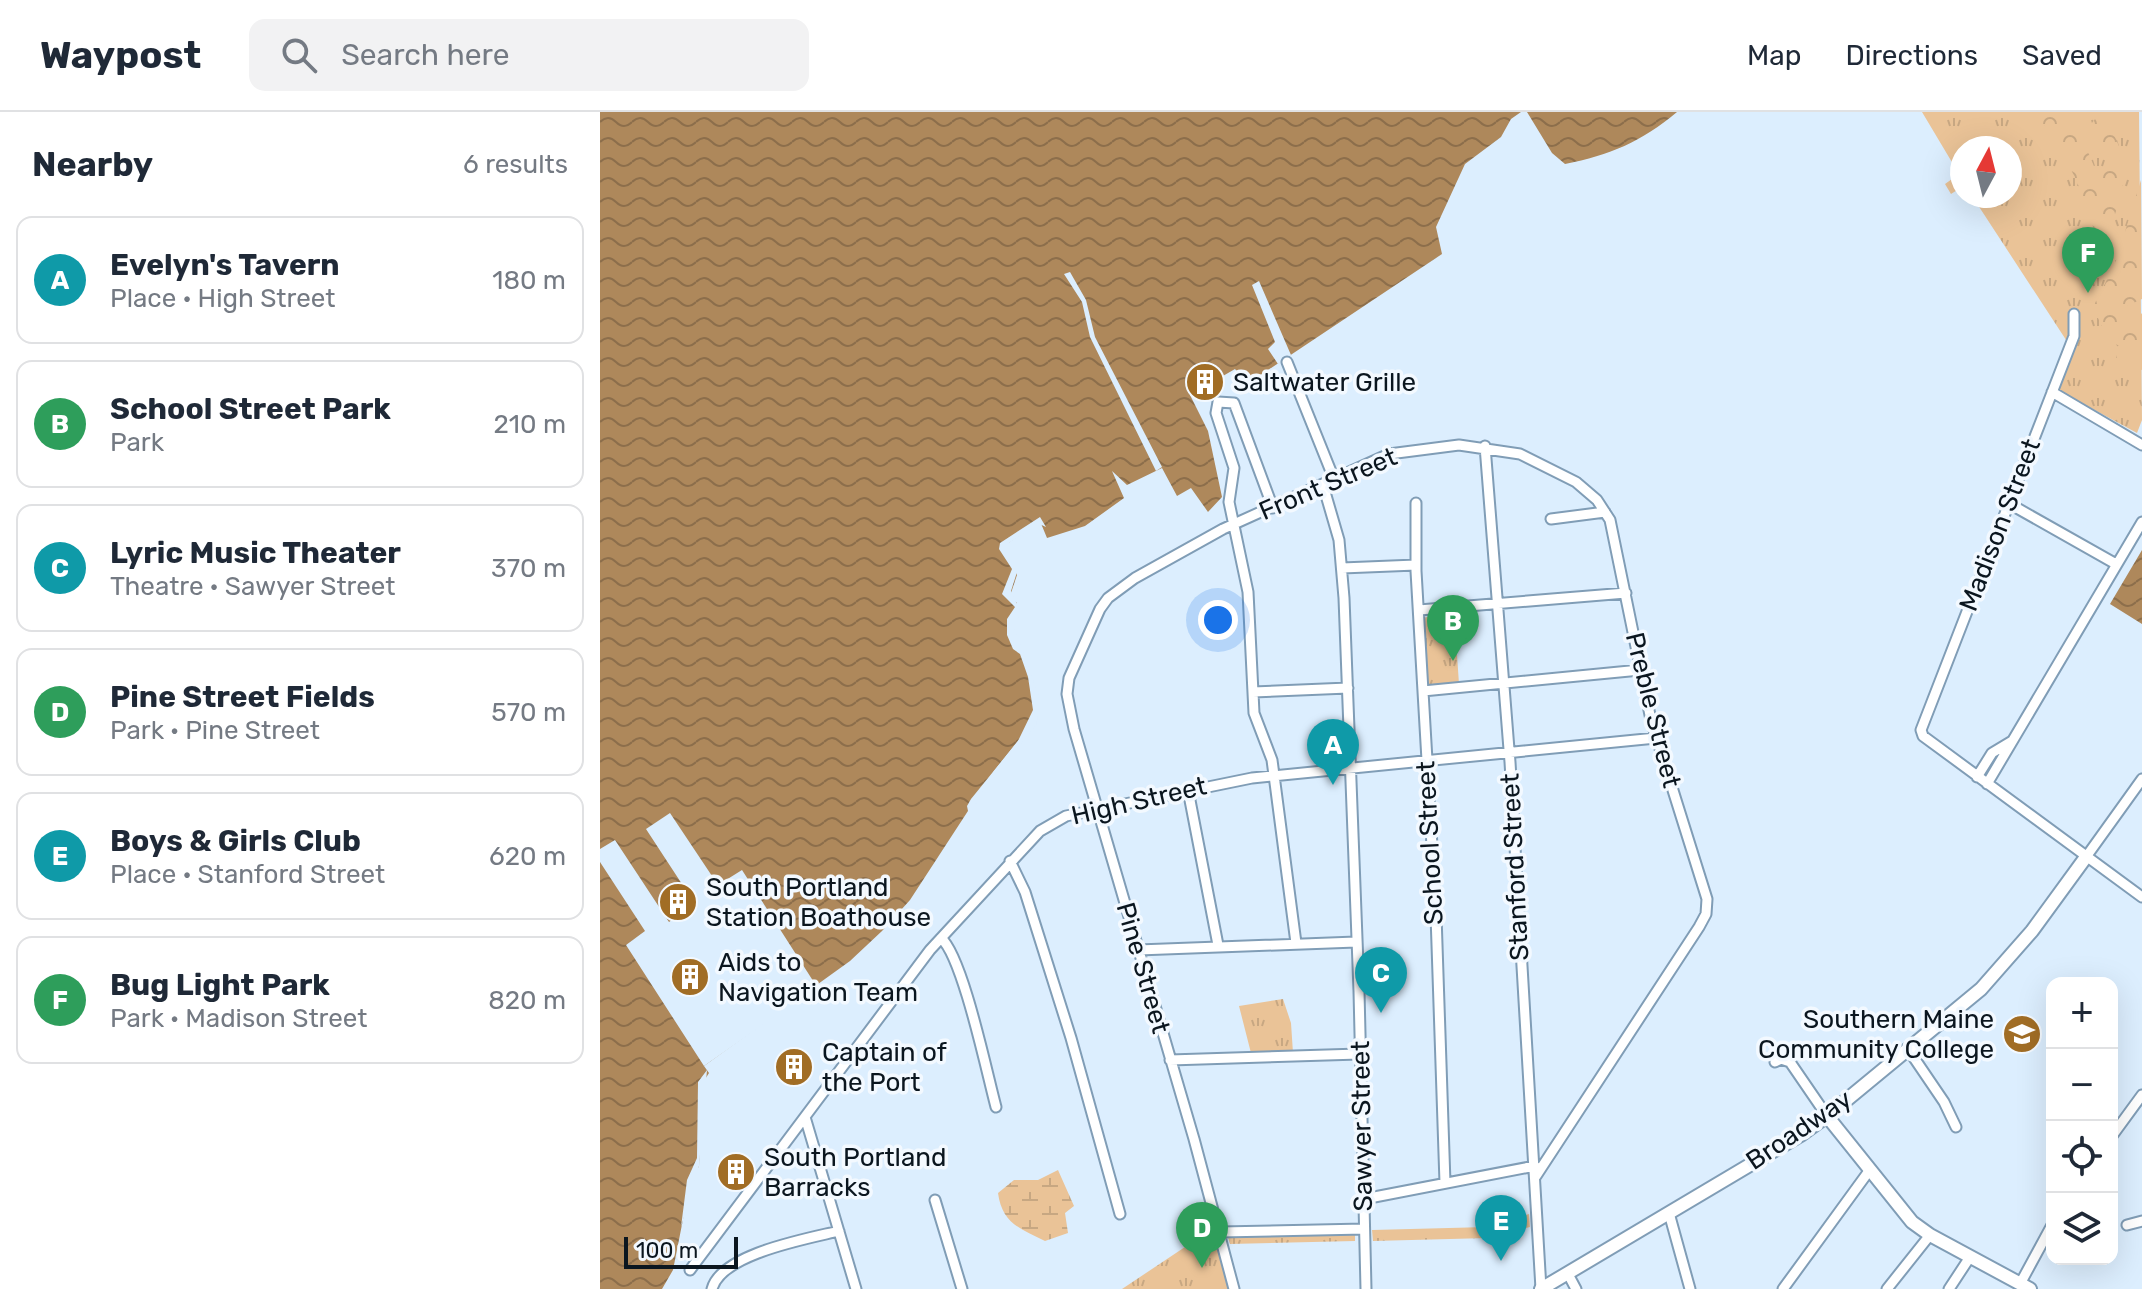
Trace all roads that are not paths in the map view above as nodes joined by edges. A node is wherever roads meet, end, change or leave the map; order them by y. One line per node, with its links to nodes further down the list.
1 (2074, 314): 3 (street, Madison Street)
2 (1287, 362): 6 (street)
3 (2052, 392): 4 (street); 9 (street, Madison Street)
4 (2142, 445)
5 (1485, 446): 6 (street, Front Street); 11 (street, Front Street); 19 (street, Stanford Street)
6 (1334, 479): 7 (street, Front Street)
7 (1323, 485): 10 (street, Front Street); 17 (street, Sawyer Street)
8 (1416, 503): 16 (street, School Street)
9 (2008, 503): 15 (street); 33 (street, Madison Street)
10 (1273, 508): 14 (street, Front Street); 14 (street)
11 (1605, 512): 12 (street); 18 (street, Preble Street)
12 (1551, 519)
13 (2142, 522): 15 (street)
14 (1235, 524): 21 (street, Front Street); 26 (street)
15 (2116, 564): 28 (street)
16 (1416, 565): 17 (street); 20 (street, School Street)
17 (1342, 568): 24 (street, Sawyer Street)
18 (1626, 593): 19 (street); 22 (street, Preble Street)
19 (1497, 605): 20 (street); 23 (street, Stanford Street)
20 (1419, 610): 25 (street, School Street)
21 (1083, 648): 37 (street, Pine Street)
22 (1640, 670): 23 (street); 27 (street, Preble Street)
23 (1504, 683): 25 (street); 29 (street, Stanford Street)
24 (1348, 688): 26 (street); 31 (street, Sawyer Street)
25 (1423, 691): 30 (street, School Street)
26 (1253, 692): 32 (street)
27 (1656, 738): 29 (street, High Street); 56 (street, Preble Street)
28 (2012, 741): 33 (street); 35 (street)
29 (1509, 753): 30 (street, High Street); 56 (street, Stanford Street)
30 (1426, 761): 31 (street, High Street); 58 (street, School Street)
31 (1351, 768): 32 (street, High Street); 42 (street, Sawyer Street)
32 (1274, 775): 36 (street, High Street); 43 (street)
33 (1977, 777): 35 (street)
34 (2142, 779): 38 (street)
35 (1987, 784): 38 (street)
36 (1188, 790): 37 (street, High Street); 44 (street)
37 (1096, 809): 39 (street, High Street); 45 (street, Pine Street)
38 (2086, 857): 40 (street); 46 (street, Broadway)
39 (1010, 861): 41 (street, High Street); 62 (street)
40 (2142, 897)
41 (941, 938): 51 (street); 53 (street, High Street)
42 (1356, 942): 43 (street); 47 (street, Sawyer Street)
43 (1296, 943): 44 (street)
44 (1218, 945): 45 (street)
45 (1138, 950): 48 (street, Pine Street)
46 (1908, 1049): 52 (street, Broadway); 54 (street)
47 (1359, 1054): 48 (street); 59 (street, Sawyer Street)
48 (1170, 1060): 67 (street, Pine Street)
49 (1775, 1062): 52 (street)
50 (2142, 1095): 55 (street)
51 (996, 1107)
52 (1827, 1116): 57 (street); 61 (street, Broadway)
53 (805, 1117): 66 (street); 71 (street, High Street)
54 (1956, 1127)
55 (2118, 1128)
56 (1535, 1171): 58 (street); 79 (street, Stanford Street)
57 (1869, 1171): 68 (street); 82 (street)
58 (1445, 1183): 59 (street)
59 (1364, 1199): 65 (street, Sawyer Street)
60 (935, 1200): 76 (street)
61 (1669, 1213): 72 (street, Broadway); 81 (street)
62 (1120, 1214)
63 (2142, 1221): 64 (street)
64 (2127, 1225)
65 (1364, 1229): 67 (street); 78 (street, Sawyer Street)
66 (839, 1231): 74 (street); 75 (street)
67 (1220, 1232): 77 (street, Pine Street)
68 (1930, 1235): 70 (street); 83 (street)
69 (2046, 1239): 73 (street)
70 (1970, 1257): 73 (street); 84 (street)
71 (690, 1270)
72 (1568, 1274): 79 (street, Broadway); 80 (street)
73 (2025, 1286)
74 (712, 1289)
75 (856, 1289)
76 (962, 1289)
77 (1234, 1289)
78 (1366, 1289)
79 (1541, 1289)
80 (1576, 1289)
81 (1690, 1289)
82 (1783, 1289)
83 (1887, 1289)
84 (1949, 1289)

